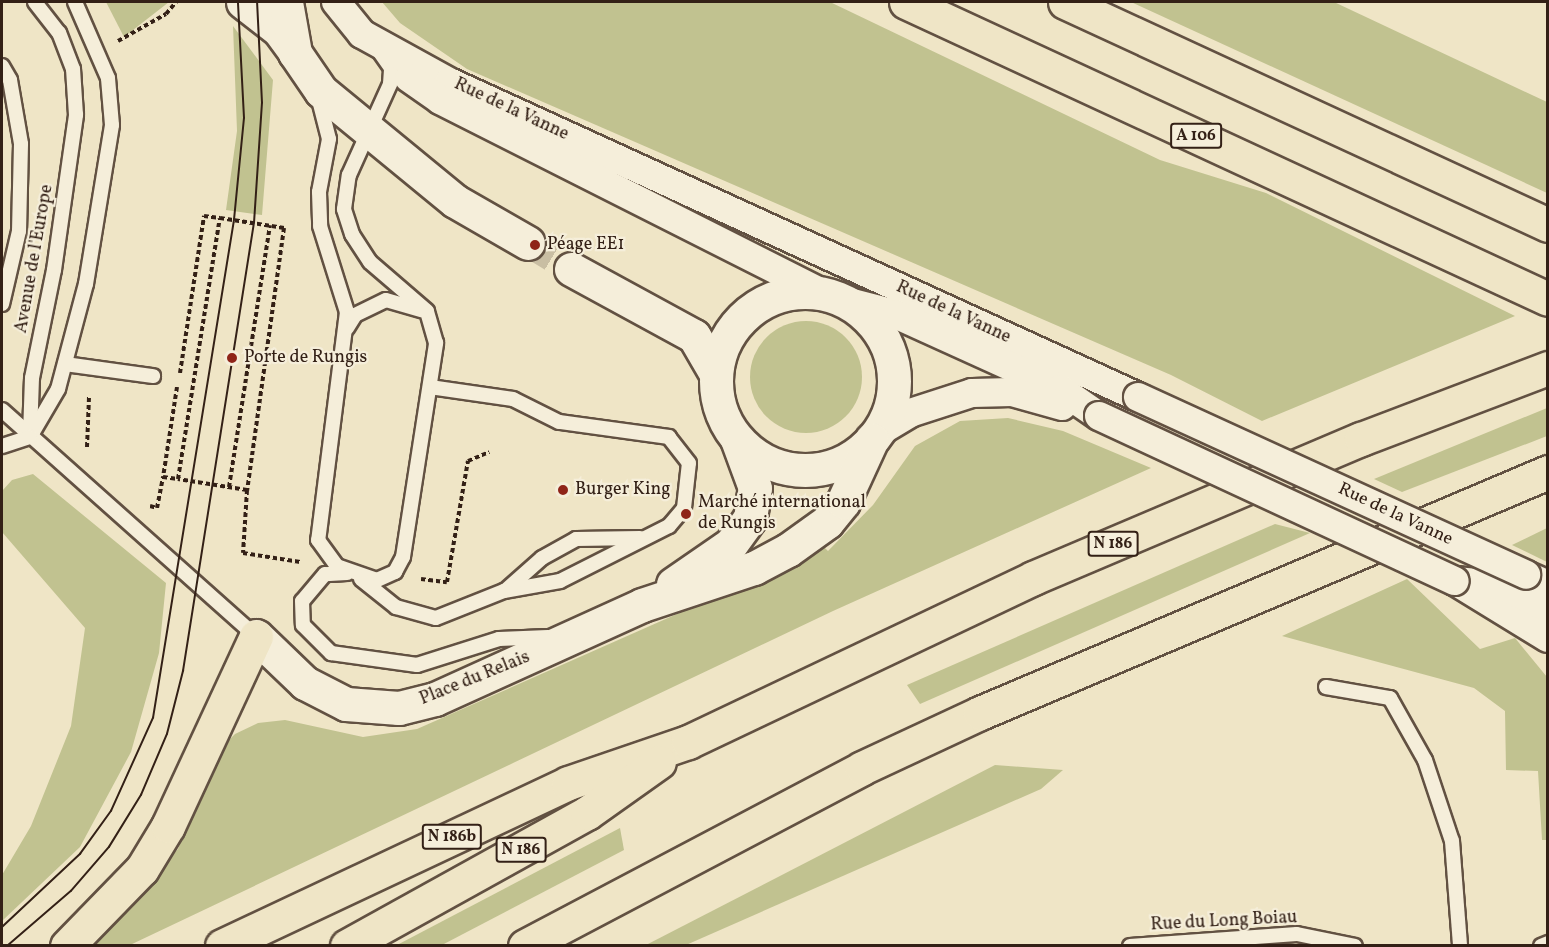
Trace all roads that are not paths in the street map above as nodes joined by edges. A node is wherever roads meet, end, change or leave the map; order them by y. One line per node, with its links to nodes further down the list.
1 (35, 2): 28 (lane, Avenue de l'Europe)
2 (75, 2): 20 (lane)
3 (243, 2): 9 (main road)
4 (286, 2): 9 (main road)
5 (336, 2): 8 (street, Rue de la Vanne)
6 (906, 2): 16 (highway, A 106)
7 (1065, 2): 12 (highway)
8 (369, 41): 11 (lane); 15 (street, Rue de la Vanne); 34 (street, Rue de la Vanne, bridge)
9 (300, 62): 11 (main road); 19 (lane)
10 (2, 66): 17 (lane)
11 (367, 131): 13 (main road); 18 (lane)
12 (1548, 225)
13 (528, 243)
14 (571, 269): 22 (main road)
15 (833, 297): 22 (main road); 26 (street, Rue de la Vanne); 27 (main road)
16 (1548, 300)
17 (2, 304)
18 (432, 320): 19 (lane); 24 (lane)
19 (346, 331): 33 (lane)
20 (65, 364): 23 (lane); 28 (lane)
21 (1548, 368): 43 (highway, N 186)
22 (716, 374): 29 (main road)
23 (153, 376)
24 (430, 387): 32 (lane); 33 (lane)
25 (2, 410): 28 (lane, Place du Relais)
26 (1099, 416): 27 (street); 35 (street, bridge)
27 (875, 436): 29 (main road); 37 (main road, Place du Relais)
28 (30, 437): 30 (lane); 39 (lane, Place du Relais)
29 (736, 437): 37 (main road, Place du Relais)
30 (2, 446)
31 (1548, 472): 48 (highway)
32 (651, 536): 36 (lane); 36 (lane)
33 (353, 575): 36 (lane); 40 (lane)
34 (1537, 580)
35 (1455, 581): 38 (street); 41 (street)
36 (504, 591)
37 (642, 605): 40 (main road, Place du Relais)
38 (1548, 608)
39 (256, 636): 40 (main road, Place du Relais); 45 (highway)
40 (577, 636)
41 (1548, 638)
42 (1326, 687): 51 (lane)
43 (688, 742): 46 (highway, N 186b); 47 (highway, N 186)
44 (1548, 943): 52 (lane)
45 (67, 945)
46 (222, 945)
47 (347, 945)
48 (525, 945)
49 (1130, 945): 50 (lane, Rue du Long Boiau)
50 (1355, 945)
51 (1460, 945)
52 (1541, 945)

